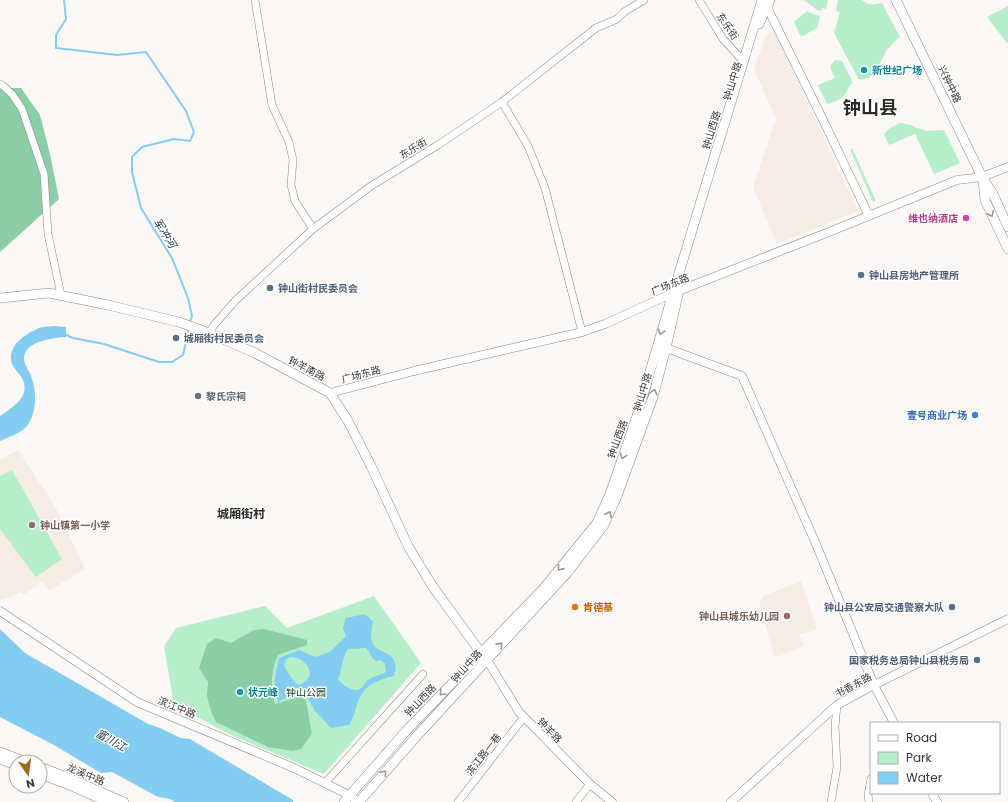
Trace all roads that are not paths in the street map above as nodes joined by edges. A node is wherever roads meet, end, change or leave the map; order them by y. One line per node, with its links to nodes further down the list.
1 (255, 0): 13 (street)
2 (644, 0): 8 (street, 东乐街)
3 (699, 0): 6 (street, 东乐街)
4 (896, 0): 10 (main road, 兴钟中路)
5 (764, 3): 6 (main road, 钟山西路); 11 (street); 15 (main road, 钟山中路)
6 (744, 62): 15 (main road, 钟山西路)
7 (0, 84): 16 (street)
8 (502, 102): 13 (street, 东乐街); 18 (street)
9 (1008, 167): 10 (street, 广场东路)
10 (982, 177): 11 (street, 广场东路); 12 (main road, 兴钟中路); 14 (main road, 兴钟中路, one-way to 14)
11 (869, 216): 15 (street, 广场东路)
12 (1008, 227)
13 (312, 229): 19 (street, 东乐街)
14 (1008, 249)
15 (676, 292): 18 (street, 广场东路); 20 (main road, 钟山中路); 24 (main road, 钟山西路, one-way to 24)
16 (61, 295): 17 (main road, 钟羊南路); 19 (main road, 钟羊南路)
17 (0, 298)
18 (582, 332): 21 (street, 广场东路)
19 (209, 333): 21 (main road, 钟羊南路)
20 (666, 348): 24 (main road, 钟山中路, one-way to 20); 26 (street)
21 (330, 393): 24 (main road, 钟羊南路)
22 (0, 611): 32 (street, 滨江中路)
23 (1008, 619): 26 (street, 书香东路)
24 (484, 657): 28 (street, 钟羊路); 35 (main road, 钟山西路, one-way to 35); 38 (main road, 钟山中路, one-way to 24)
25 (423, 674): 32 (street)
26 (874, 685): 27 (street, 书香东路); 29 (street)
27 (837, 705): 42 (street, 书香东路); 43 (street)
28 (524, 717): 33 (street, 钟羊路); 39 (street, 滨江路一巷)
29 (893, 722)
30 (48, 770): 37 (main road, 龙溪中路)
31 (48, 777): 36 (main road, 龙溪中路)
32 (325, 783): 35 (street, 滨江中路)
33 (590, 784): 40 (street); 41 (street, 钟羊路)
34 (870, 784): 44 (street)
35 (346, 799): 38 (street, 滨江中路)
36 (108, 802)
37 (124, 802)
38 (358, 802)
39 (458, 802)
40 (576, 802)
41 (612, 802)
42 (731, 802)
43 (831, 802)
44 (869, 802)

